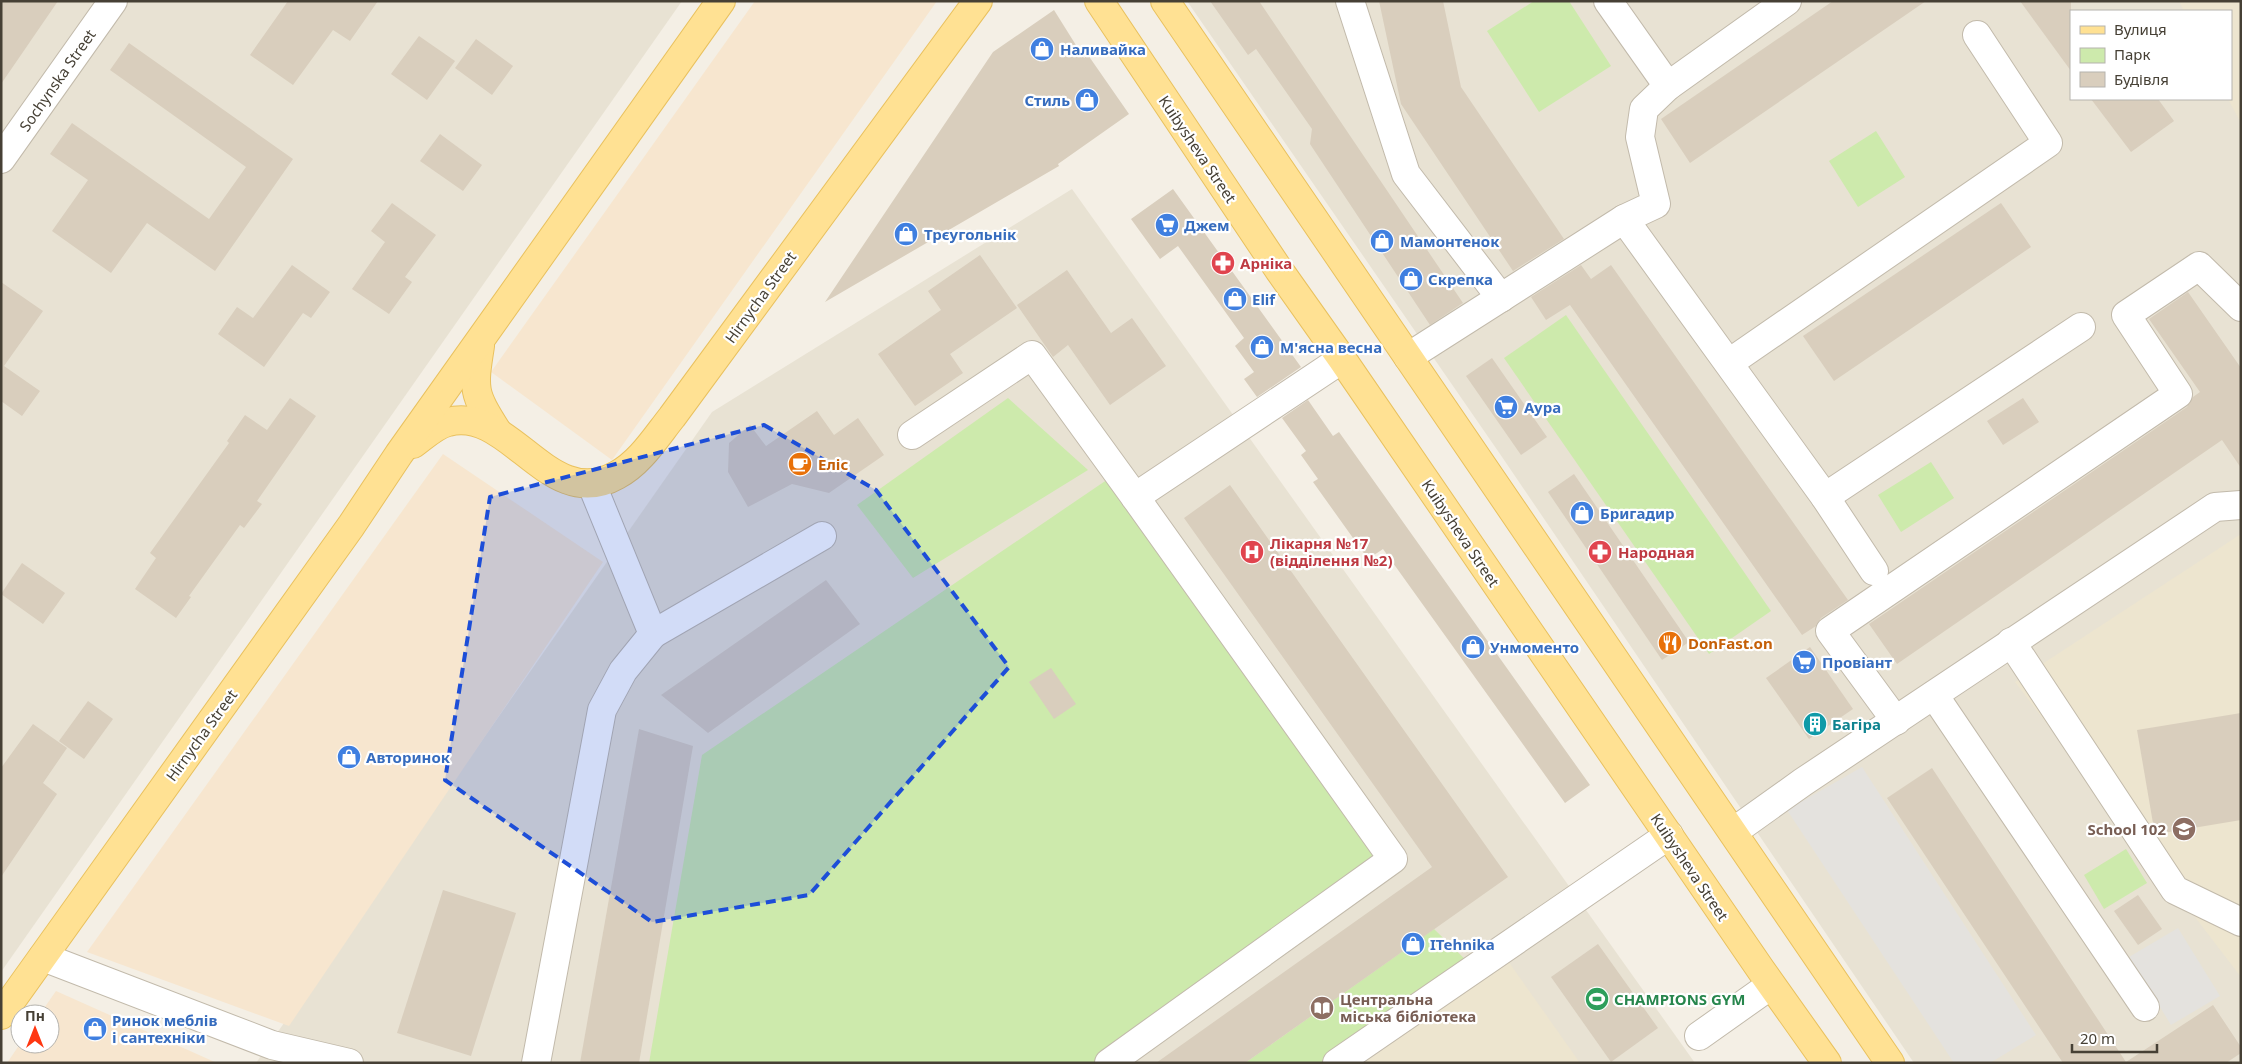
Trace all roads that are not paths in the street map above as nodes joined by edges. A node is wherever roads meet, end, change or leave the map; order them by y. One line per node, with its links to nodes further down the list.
1 (113, 1): 11 (street, Sochynska Street)
2 (721, 1): 16 (main road, Hirnycha Street)
3 (978, 1): 23 (main road, Hirnycha Street)
4 (1165, 1): 17 (main road)
5 (1350, 1): 13 (street)
6 (1608, 1): 10 (street)
7 (1787, 1): 10 (street)
8 (1100, 2): 18 (main road, Kuibysheva Street)
9 (1977, 35): 19 (street)
10 (1668, 86): 12 (street)
11 (1, 159)
12 (1624, 219): 13 (street); 19 (street)
13 (1501, 298): 17 (street)
14 (2241, 307): 32 (street)
15 (2081, 327): 25 (street)
16 (481, 339): 20 (main road, Hirnycha Street); 22 (main road, Hirnycha Street)
17 (1408, 357): 33 (main road)
18 (1342, 359): 24 (street); 34 (main road, Kuibysheva Street)
19 (1729, 363): 25 (street)
20 (497, 431): 22 (main road, Hirnycha Street); 23 (main road, Hirnycha Street)
21 (912, 435): 24 (street)
22 (399, 454): 36 (main road, Hirnycha Street)
23 (592, 485): 29 (street)
24 (1135, 497): 43 (street)
25 (1825, 497): 28 (street)
26 (2241, 504): 30 (street)
27 (822, 536): 29 (street)
28 (1874, 571)
29 (653, 634): 42 (street)
30 (2011, 642): 31 (street); 35 (street)
31 (1934, 696): 32 (street); 38 (street)
32 (1896, 721): 33 (street)
33 (1732, 832): 46 (main road)
34 (1669, 835): 37 (main road, Kuibysheva Street); 44 (street)
35 (2241, 922)
36 (43, 957): 39 (main road, Hirnycha Street); 41 (street)
37 (1771, 985): 40 (street); 45 (main road, Kuibysheva Street)
38 (2145, 1007)
39 (2, 1012)
40 (1699, 1036)
41 (349, 1063)
42 (536, 1063)
43 (1109, 1063)
44 (1338, 1063)
45 (1827, 1063)
46 (1890, 1063)

